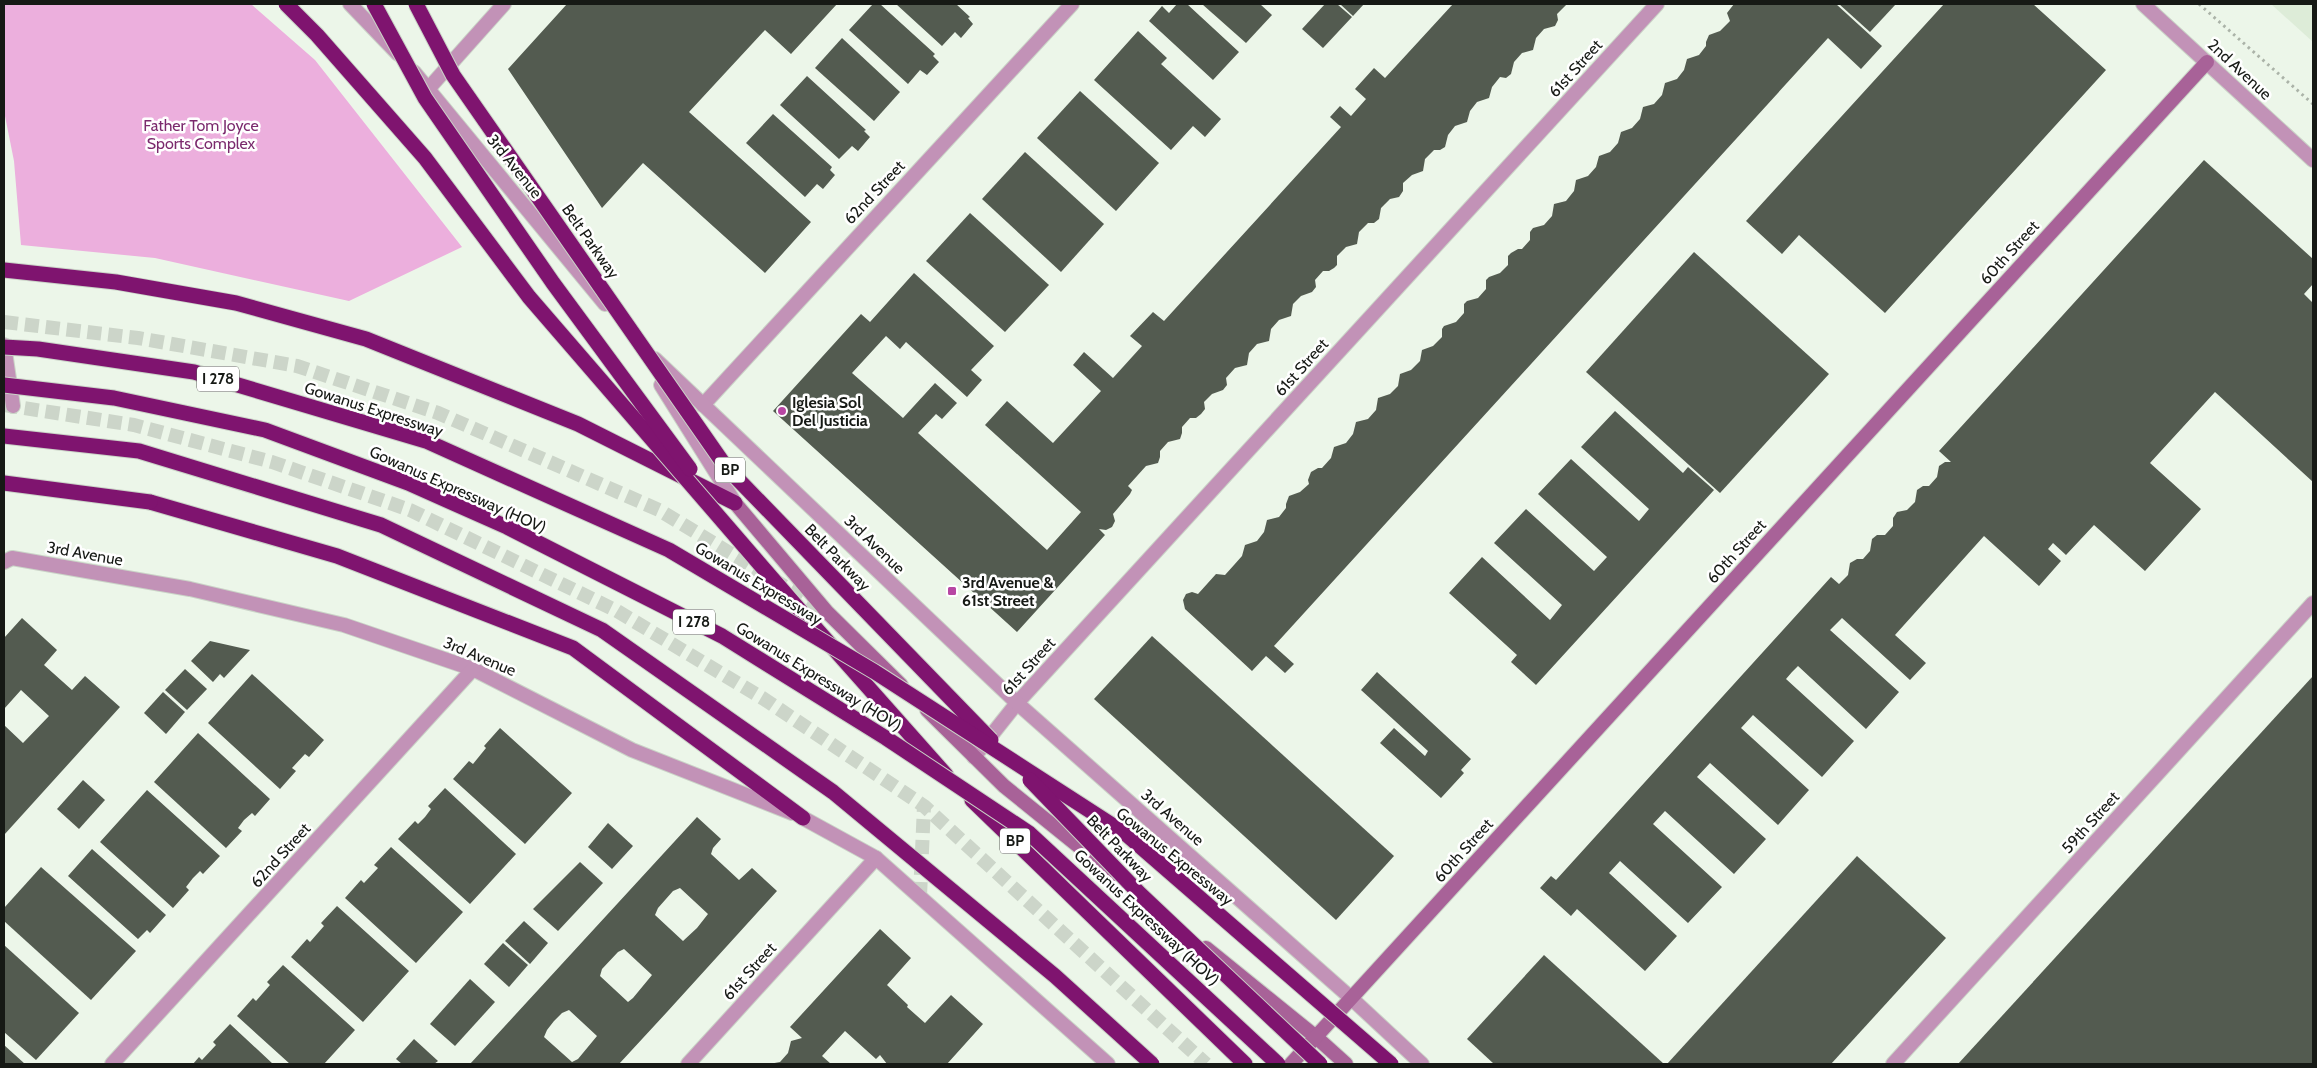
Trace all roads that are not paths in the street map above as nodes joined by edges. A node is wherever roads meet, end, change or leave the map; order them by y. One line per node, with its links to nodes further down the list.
1 (286, 4): 23 (highway, bridge)
2 (350, 4): 10 (street, 3rd Avenue)
3 (374, 4): 23 (highway, BP, bridge)
4 (416, 4): 38 (highway, Belt Parkway / BP, bridge)
5 (504, 4): 10 (street)
6 (1072, 4): 16 (street, 62nd Street)
7 (1658, 4): 25 (street, 61st Street)
8 (2143, 4): 9 (street, 2nd Avenue)
9 (2207, 62): 11 (street, 2nd Avenue); 29 (main road, 60th Street)
10 (429, 88): 13 (street, 3rd Avenue)
11 (2313, 160)
12 (4, 270): 20 (highway)
13 (626, 330): 16 (street, 3rd Avenue); 20 (street)
14 (4, 346): 17 (street); 40 (highway, Gowanus Expressway / I 278, bridge)
15 (4, 385): 36 (highway, Gowanus Expressway (HOV) / I 278, bridge)
16 (702, 405): 25 (street, 3rd Avenue)
17 (14, 406)
18 (4, 436): 34 (highway, bridge)
19 (4, 483): 27 (highway, bridge)
20 (735, 503): 26 (main road)
21 (4, 562): 24 (street, 3rd Avenue)
22 (2313, 603): 42 (street, 59th Street)
23 (796, 606): 35 (highway, BP, bridge)
24 (473, 669): 27 (street, 3rd Avenue); 31 (street, 62nd Street)
25 (1017, 704): 26 (street, 61st Street); 29 (street, 3rd Avenue)
26 (974, 757): 30 (main road)
27 (803, 818): 28 (street, 3rd Avenue)
28 (876, 858): 32 (street, 61st Street); 33 (street, 3rd Avenue)
29 (1351, 998): 30 (main road, 60th Street); 41 (street, 3rd Avenue)
30 (1316, 1037): 37 (main road, 60th Street); 39 (main road)
31 (112, 1064)
32 (688, 1064)
33 (1108, 1064)
34 (1152, 1064)
35 (1245, 1064)
36 (1278, 1064)
37 (1291, 1064)
38 (1320, 1064)
39 (1346, 1064)
40 (1391, 1064)
41 (1422, 1064)
42 (1893, 1064)

